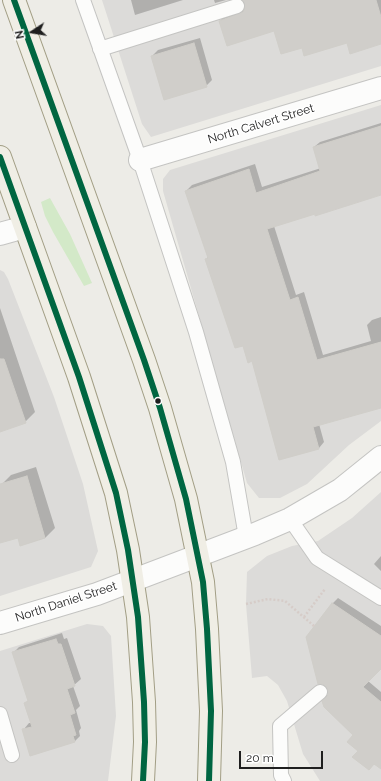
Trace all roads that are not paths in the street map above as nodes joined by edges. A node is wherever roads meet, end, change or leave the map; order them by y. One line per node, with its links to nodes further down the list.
1 (14, 0): 13 (main road)
2 (82, 0): 4 (lane)
3 (237, 6): 4 (lane)
4 (100, 49): 7 (lane)
5 (381, 88): 7 (street, North Calvert Street)
6 (0, 157): 8 (main road)
7 (140, 160): 12 (lane)
8 (25, 227): 9 (street); 14 (main road)
9 (0, 234)
10 (381, 457): 11 (street, North Daniel Street)
11 (290, 519): 12 (street, North Daniel Street); 15 (lane)
12 (246, 537): 13 (street, North Daniel Street)
13 (198, 555): 14 (street, North Daniel Street); 21 (main road)
14 (133, 580): 16 (street, North Daniel Street); 20 (main road)
15 (381, 598)
16 (0, 623)
17 (320, 692): 22 (lane)
18 (0, 714): 19 (lane)
19 (12, 755)
20 (143, 781)
21 (209, 781)
22 (284, 781)

